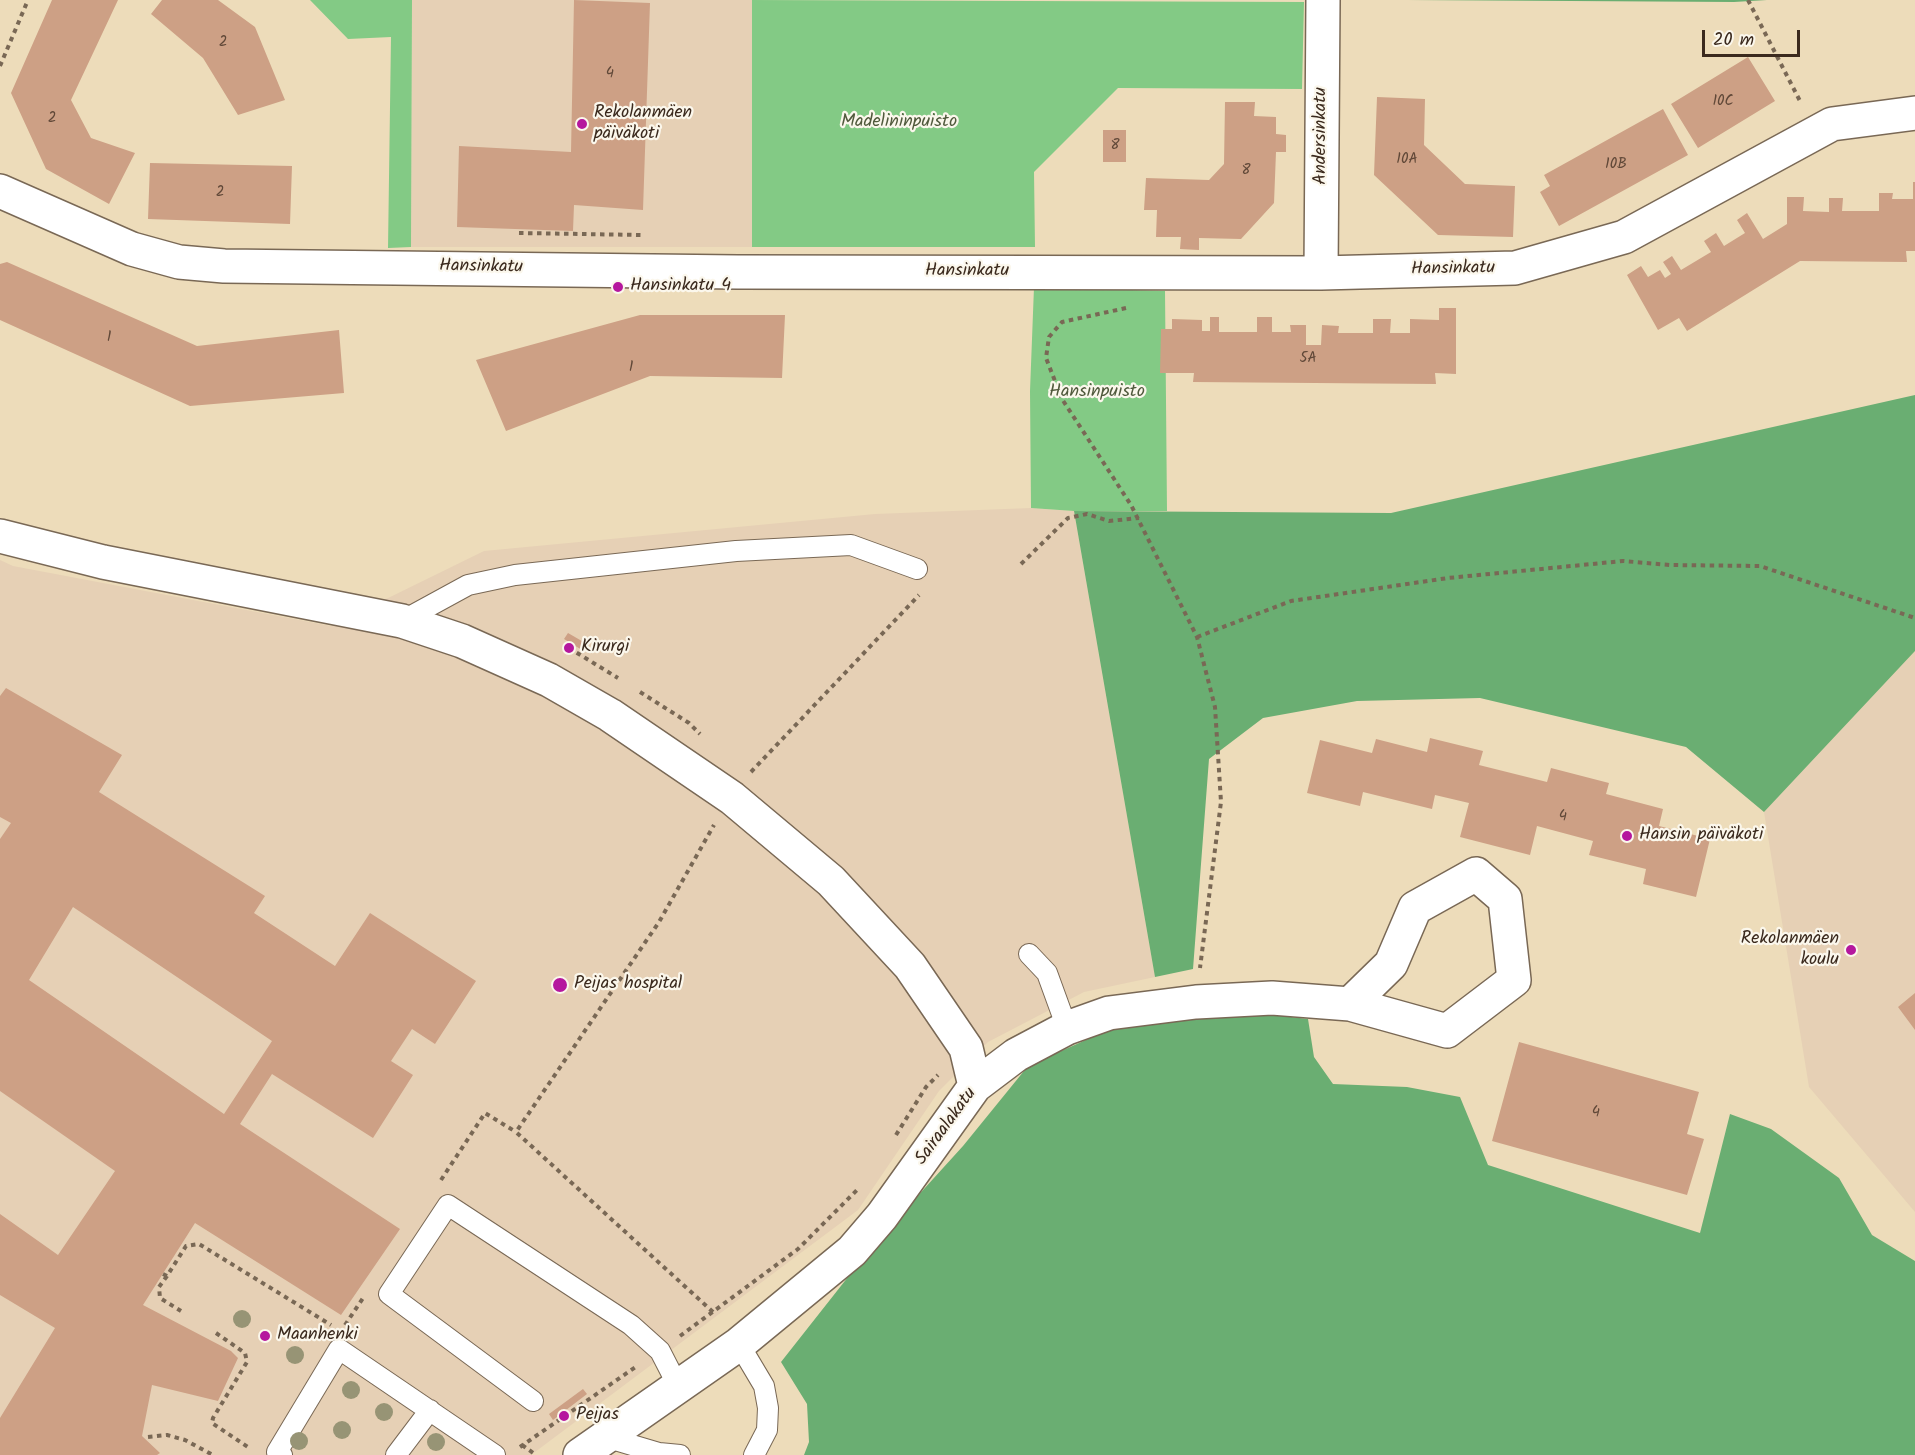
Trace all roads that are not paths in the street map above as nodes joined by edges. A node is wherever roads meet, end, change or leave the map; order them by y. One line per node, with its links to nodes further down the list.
1 (1323, 0): 4 (street, Andersinkatu)
2 (1915, 113): 4 (street, Hansinkatu)
3 (0, 191): 4 (street, Hansinkatu)
4 (1321, 273)
5 (0, 536): 7 (street)
6 (917, 569): 7 (lane)
7 (402, 621): 11 (street)
8 (1029, 954): 10 (lane)
9 (1350, 1004): 9 (street, Sairaalakatu); 10 (street, Sairaalakatu)
10 (1067, 1028): 11 (street, Sairaalakatu)
11 (975, 1086): 12 (street, Sairaalakatu)
12 (739, 1344): 13 (street, Sairaalakatu); 21 (lane)
13 (679, 1388): 14 (lane); 16 (street, Sairaalakatu)
14 (533, 1401)
15 (429, 1410): 17 (lane); 18 (lane); 19 (lane)
16 (592, 1446): 20 (lane, Sairaalakatu)
17 (273, 1454)
18 (396, 1455)
19 (495, 1455)
20 (680, 1455)
21 (754, 1455)

